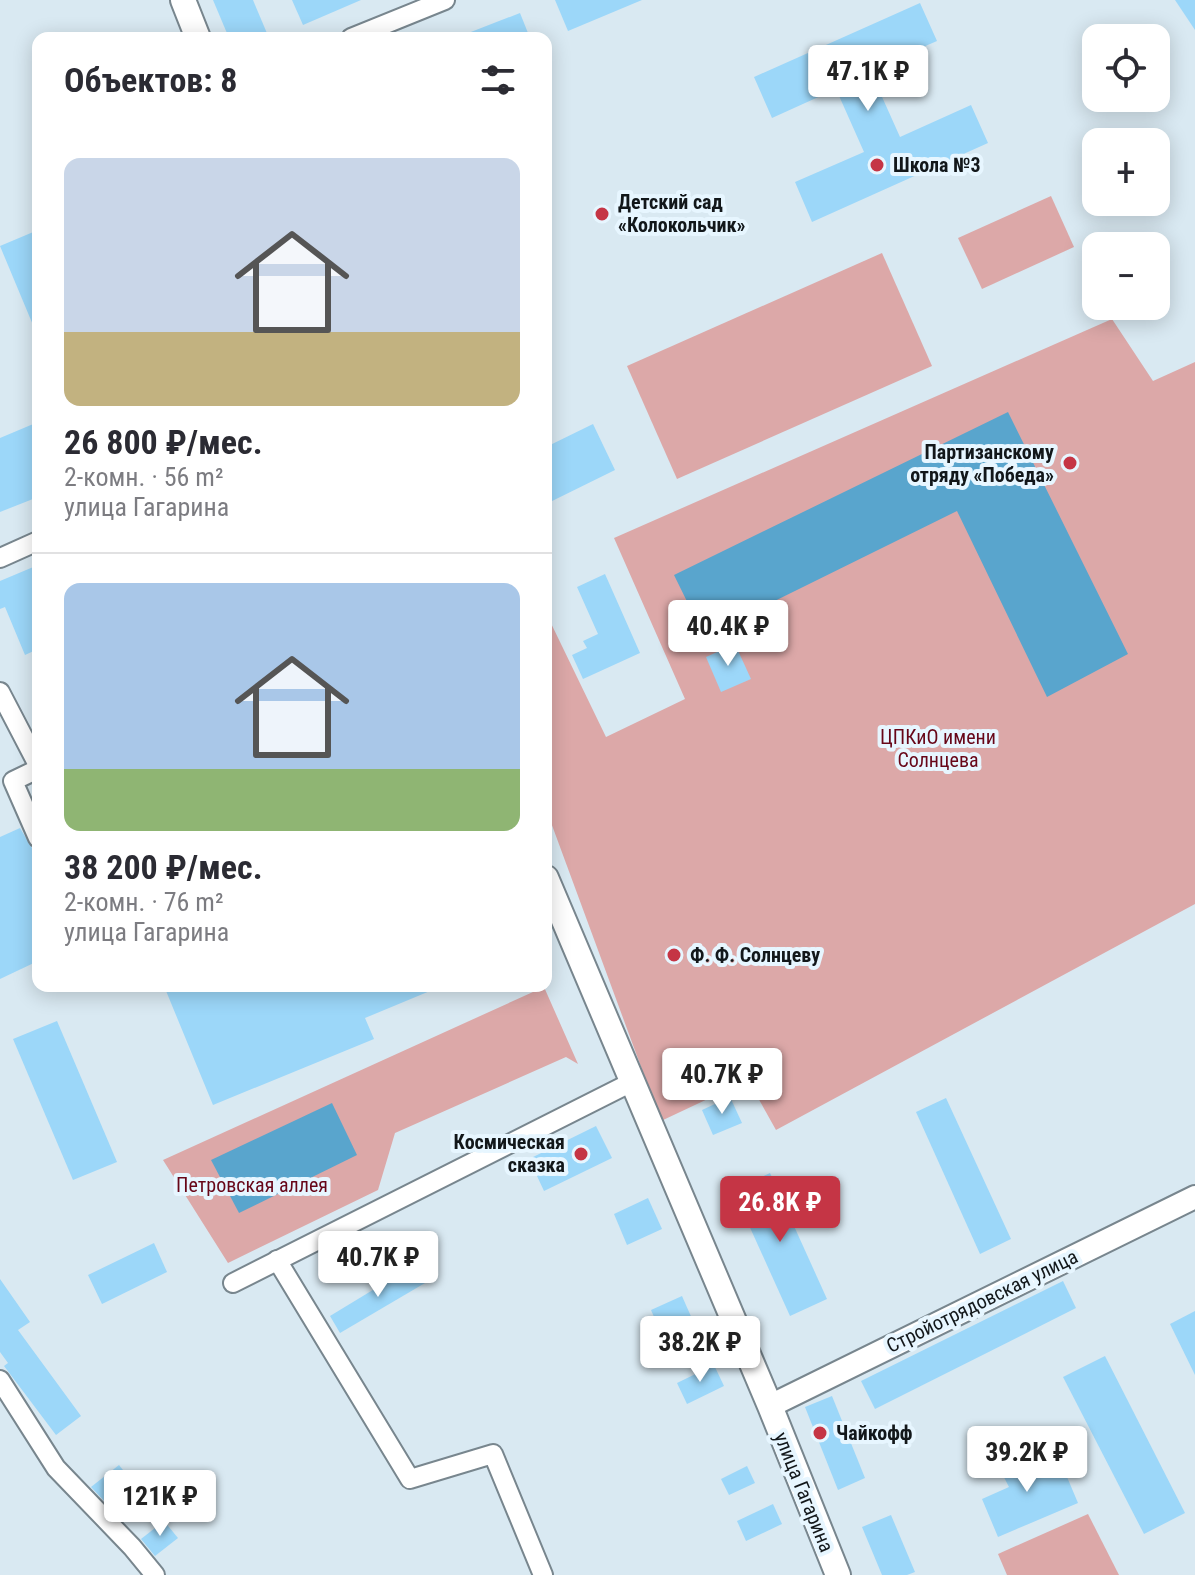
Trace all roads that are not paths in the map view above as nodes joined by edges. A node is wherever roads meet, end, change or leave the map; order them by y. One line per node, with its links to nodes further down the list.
1 (183, 0): 3 (main road)
2 (445, 0): 4 (street)
3 (196, 32)
4 (366, 32)
5 (32, 544): 6 (street)
6 (0, 558)
7 (0, 692): 8 (street)
8 (32, 755)
9 (32, 770): 10 (street)
10 (32, 824)
11 (552, 892): 12 (main road, улица Гагарина)
12 (632, 1082): 14 (street); 17 (main road, улица Гагарина)
13 (1195, 1197): 17 (street, Стройотрядовская улица)
14 (277, 1260): 15 (street); 19 (street)
15 (233, 1283)
16 (0, 1380): 18 (street)
17 (770, 1406): 20 (main road, улица Гагарина)
18 (155, 1575)
19 (543, 1575)
20 (838, 1575)

